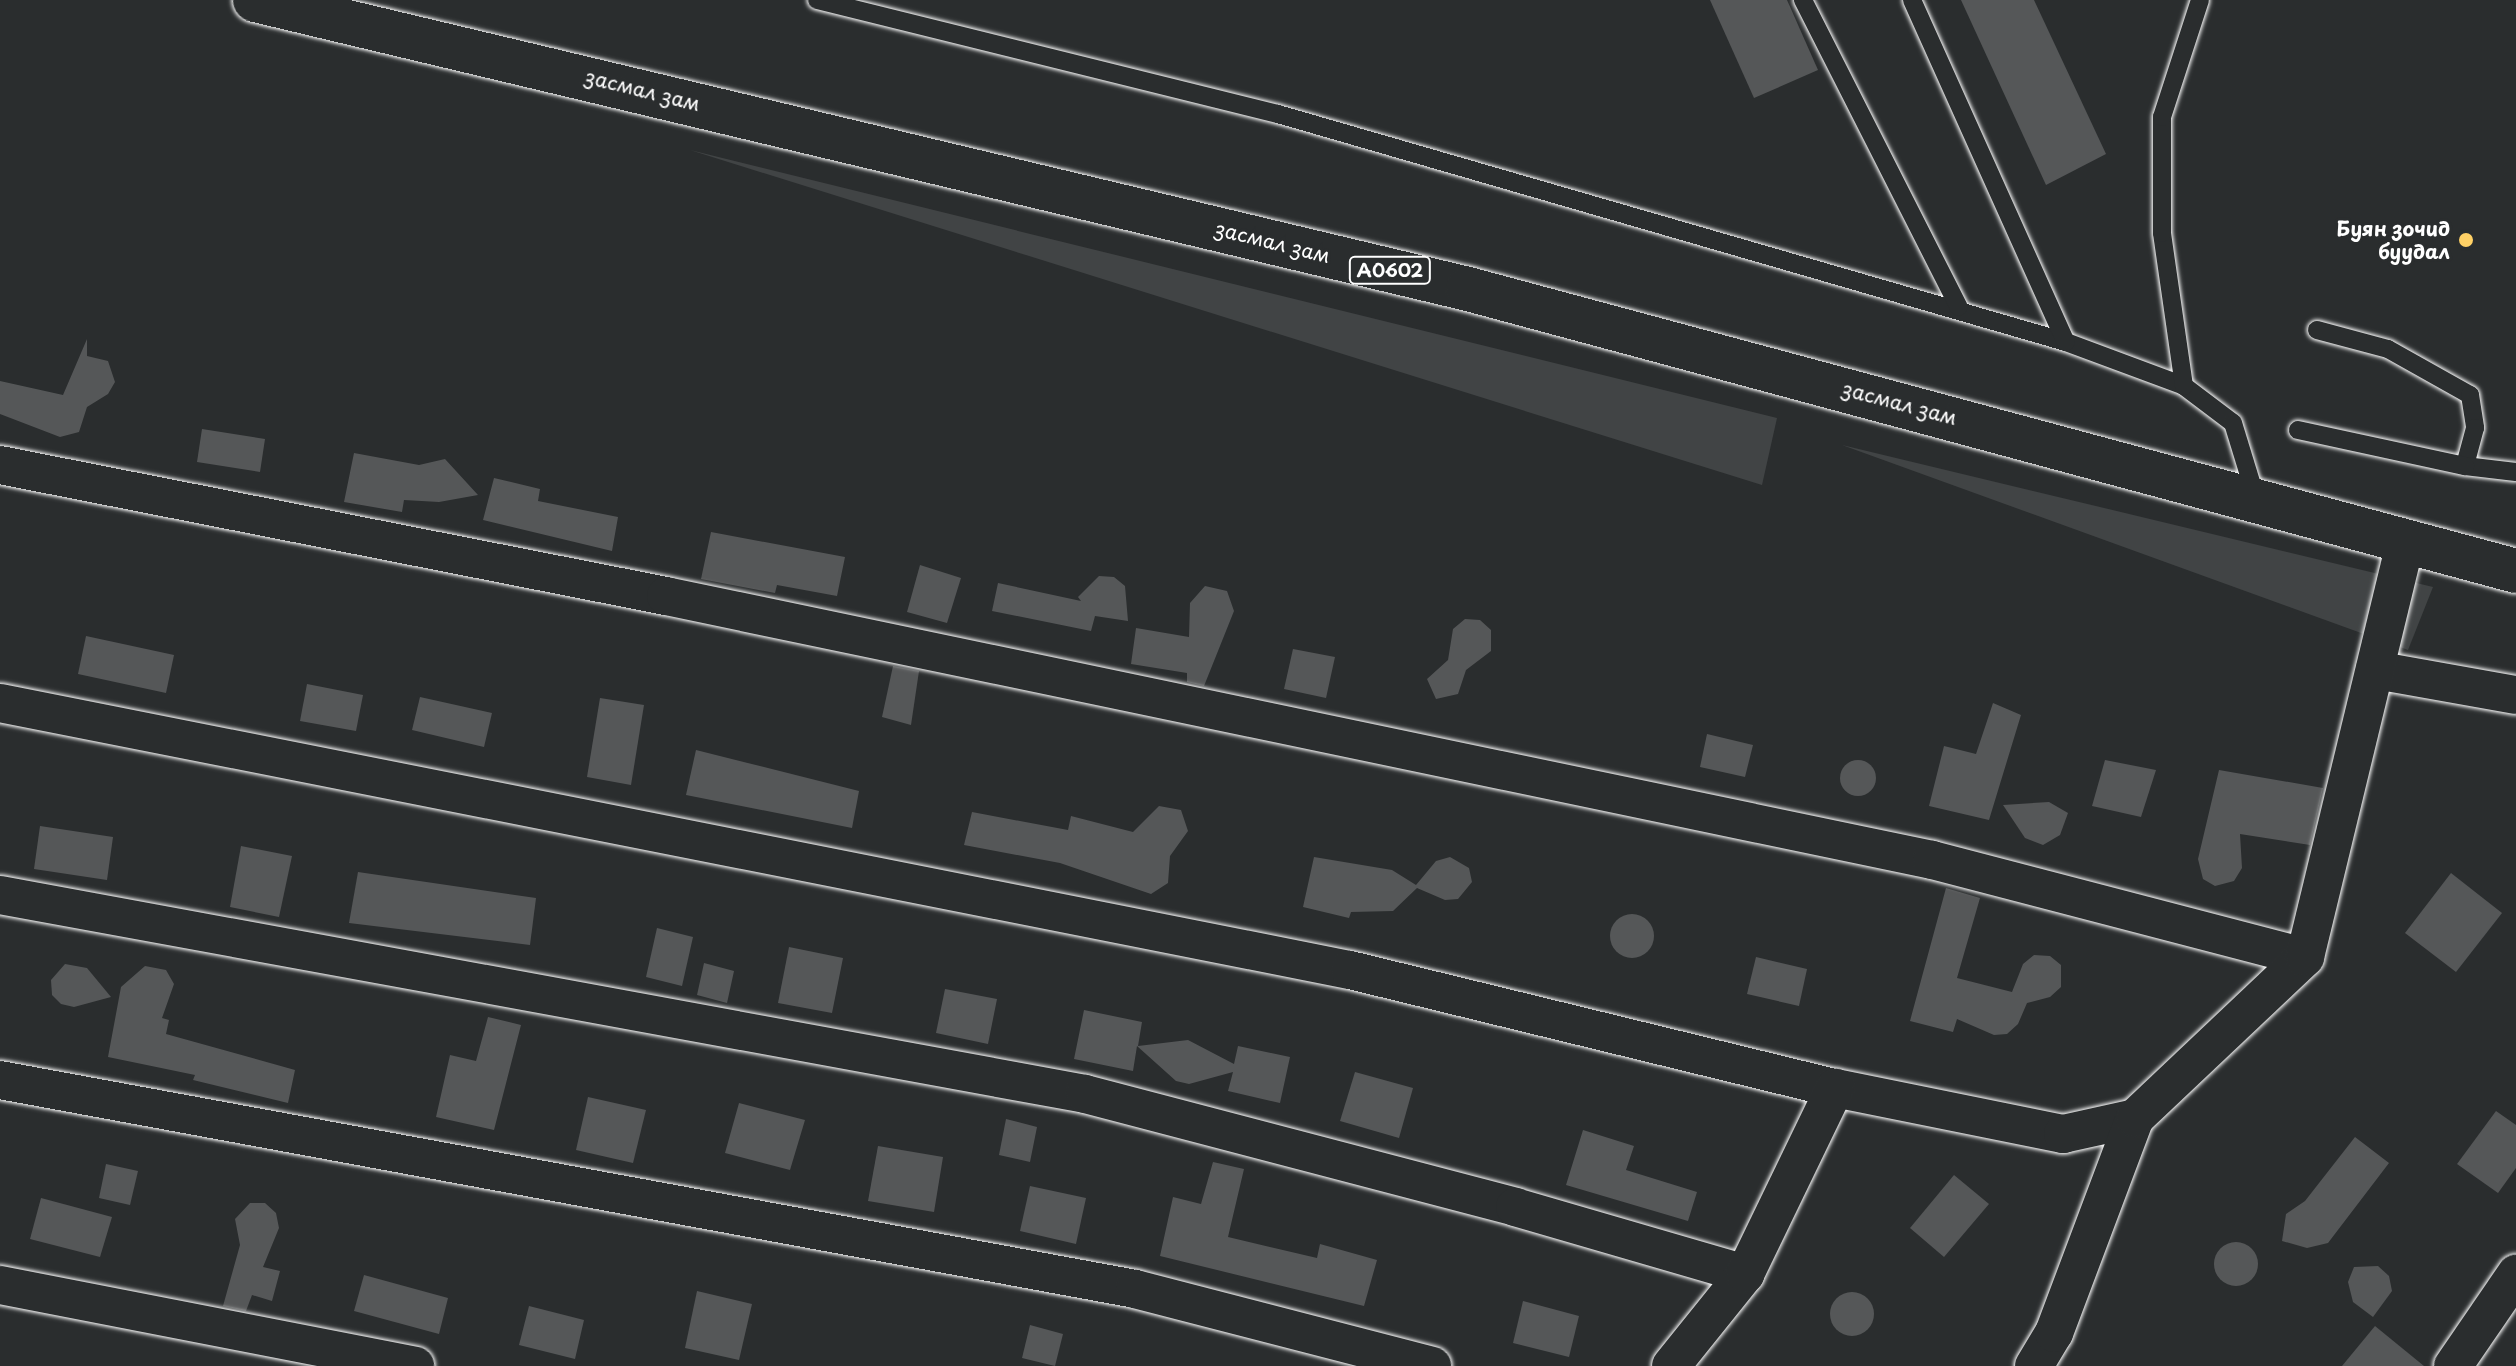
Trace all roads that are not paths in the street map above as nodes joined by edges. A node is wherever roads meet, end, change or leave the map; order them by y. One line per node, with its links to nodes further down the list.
1 (255, 0): 14 (highway, засмал зам / A0602)
2 (817, 0): 6 (lane)
3 (1803, 0): 6 (lane)
4 (1912, 0): 8 (lane)
5 (2200, 0): 9 (lane)
6 (1959, 307): 8 (lane)
7 (2317, 330): 12 (lane)
8 (2066, 342): 9 (lane)
9 (2184, 386): 14 (lane)
10 (2298, 430): 12 (lane)
11 (0, 465): 21 (street)
12 (2465, 466): 13 (lane)
13 (2516, 472)
14 (2256, 498): 15 (highway, засмал зам / A0602)
15 (2405, 545): 16 (highway, засмал зам / A0602); 17 (street)
16 (2516, 571)
17 (2375, 670): 18 (street); 21 (street)
18 (2516, 695)
19 (0, 703): 23 (street)
20 (0, 895): 25 (street)
21 (2305, 957): 24 (street)
22 (0, 1080): 29 (street)
23 (1835, 1088): 24 (street); 25 (street)
24 (2135, 1118): 31 (street)
25 (1745, 1274): 30 (street)
26 (2516, 1274): 32 (street)
27 (0, 1285): 28 (street)
28 (415, 1366)
29 (1432, 1366)
30 (1671, 1366)
31 (2034, 1366)
32 (2453, 1366)

